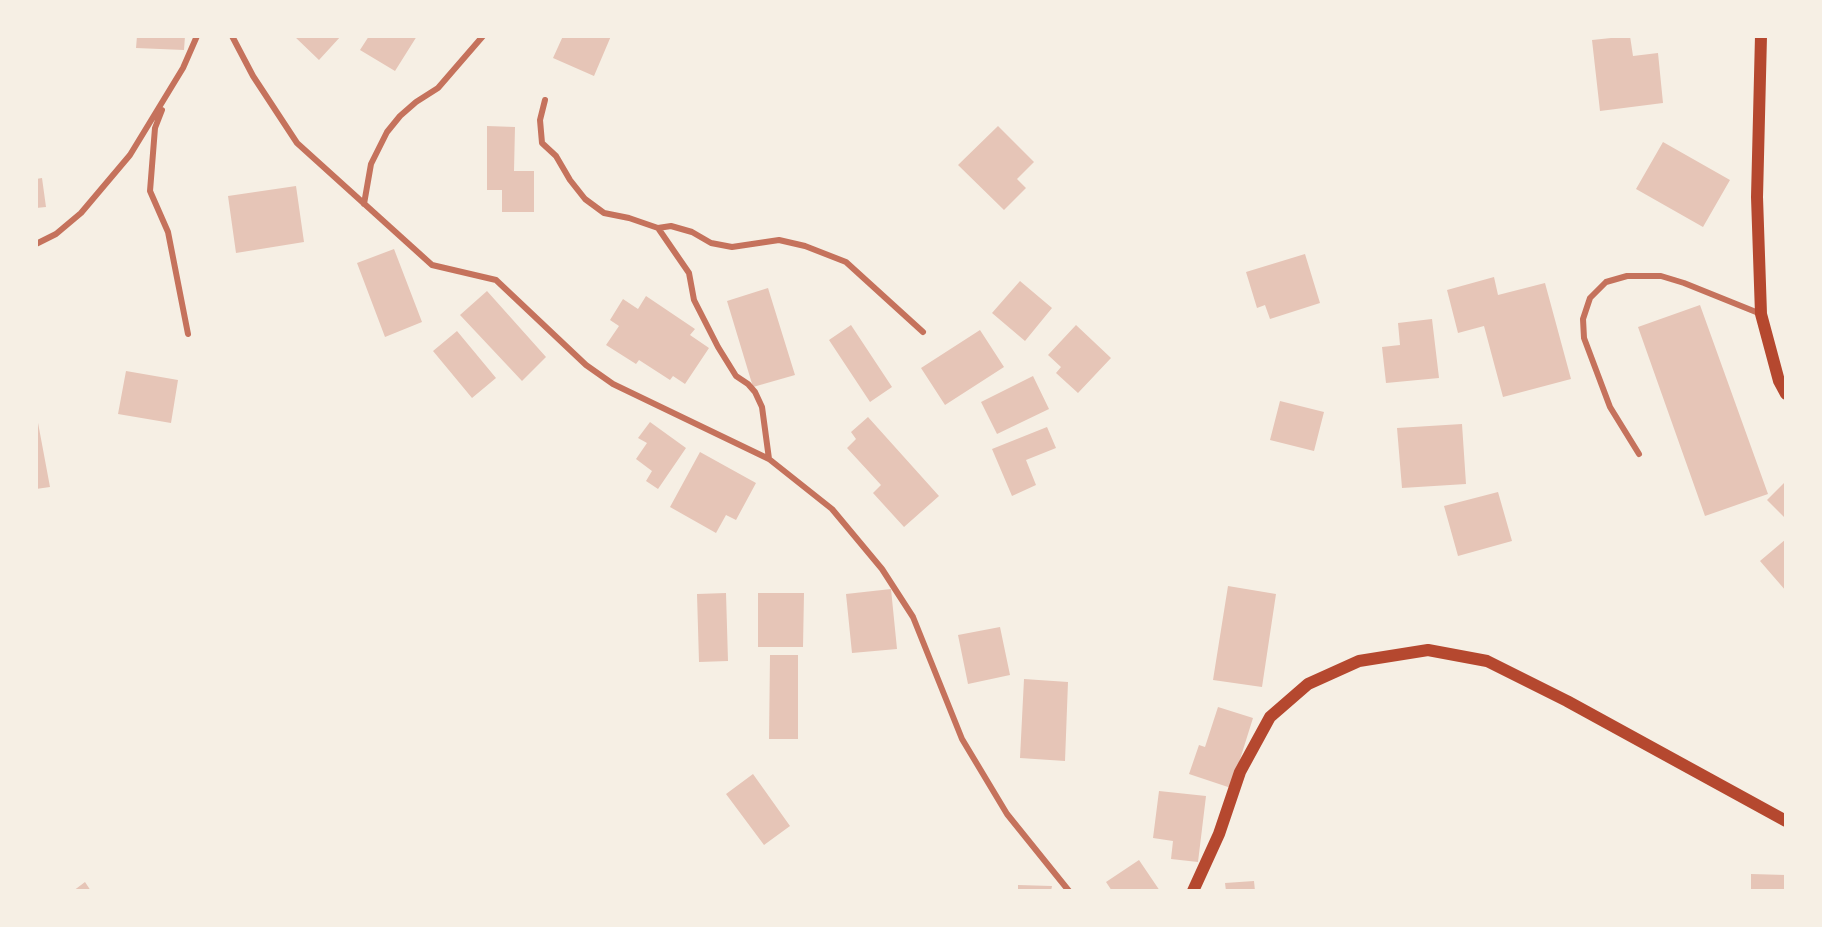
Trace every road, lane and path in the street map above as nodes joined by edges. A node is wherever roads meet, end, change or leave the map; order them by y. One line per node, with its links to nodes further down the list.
1 (197, 36): 5 (street)
2 (232, 36): 7 (street)
3 (483, 36): 7 (street)
4 (1761, 36): 10 (main road)
5 (167, 96): 9 (street); 12 (street)
6 (545, 100): 8 (street)
7 (364, 204): 15 (street)
8 (658, 228): 11 (street); 15 (street)
9 (36, 244)
10 (1761, 314): 13 (main road); 14 (street)
11 (923, 332)
12 (188, 334)
13 (1786, 394)
14 (1639, 454)
15 (769, 459): 17 (street)
16 (1786, 821): 18 (main road)
17 (1069, 891)
18 (1193, 891)

